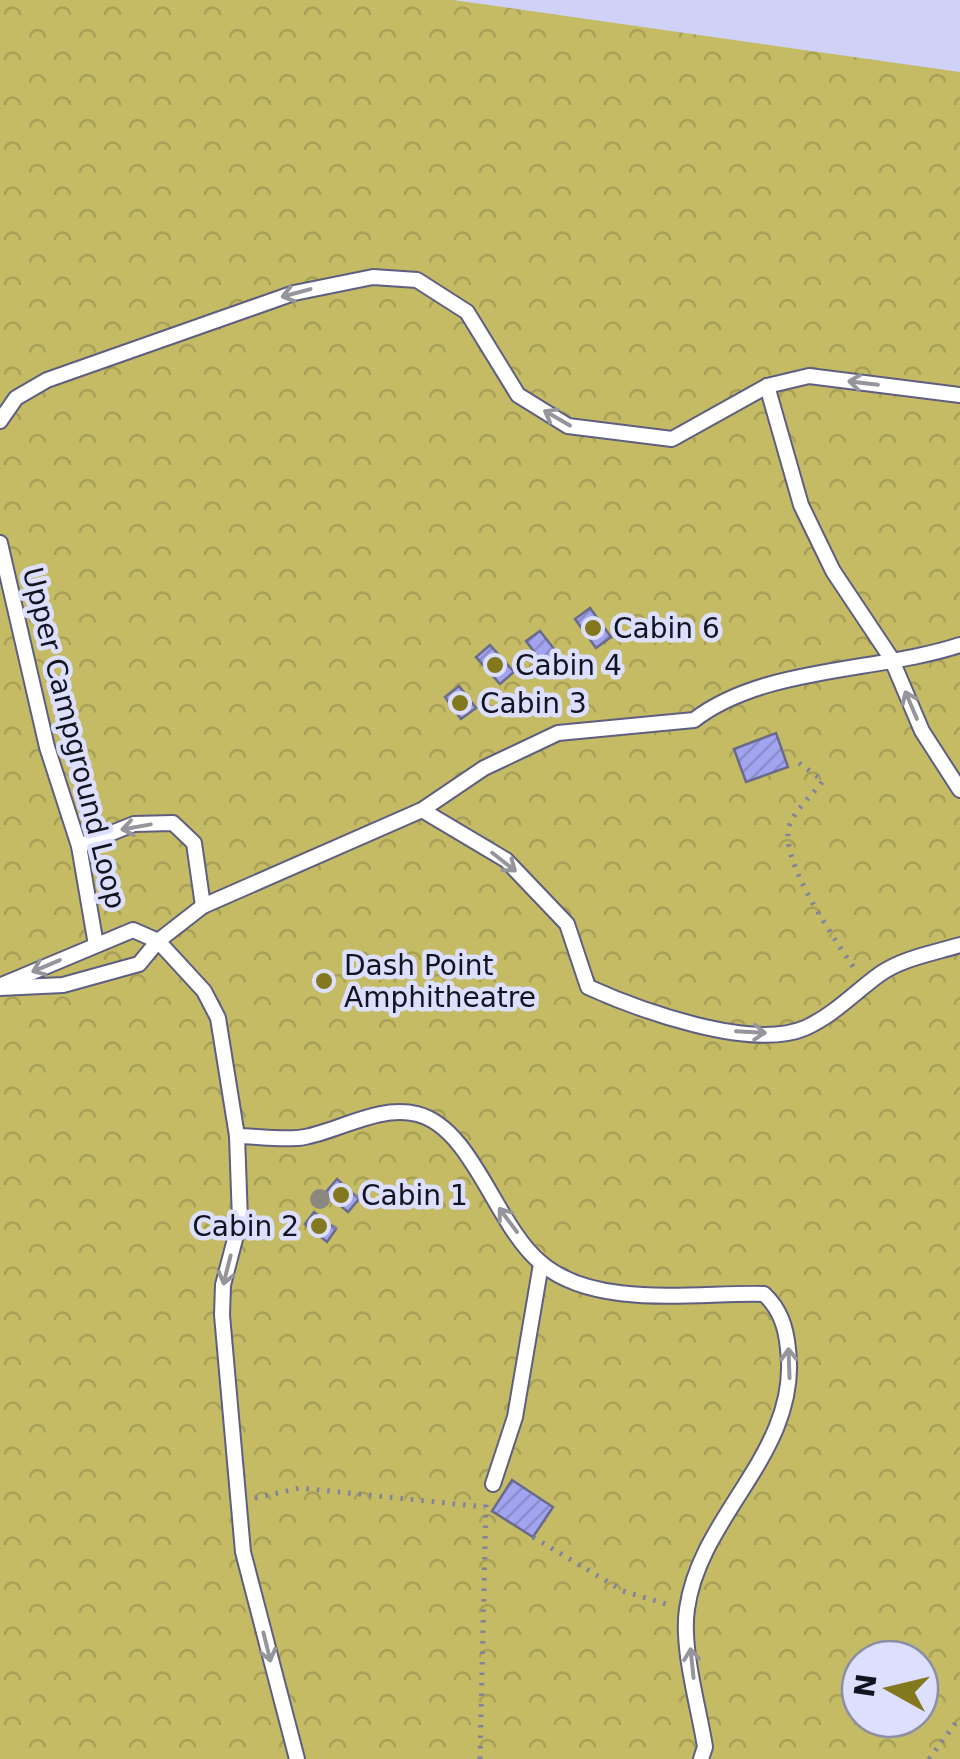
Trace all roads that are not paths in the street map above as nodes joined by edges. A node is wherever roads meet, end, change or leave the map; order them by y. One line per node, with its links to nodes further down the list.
1 (767, 386): 2 (lane, one-way to 1); 3 (lane, one-way to 3); 6 (lane)
2 (960, 394)
3 (0, 421)
4 (0, 544): 9 (lane, Upper Campground Loop)
5 (960, 646): 6 (lane)
6 (890, 658): 7 (lane, one-way to 6); 8 (lane)
7 (960, 790)
8 (422, 810): 10 (lane); 13 (lane, one-way to 13)
9 (80, 846): 10 (lane, one-way to 9); 12 (lane, Upper Campground Loop)
10 (203, 906): 11 (lane)
11 (158, 941): 12 (lane); 14 (lane); 15 (lane)
12 (96, 944): 14 (lane, one-way to 14)
13 (960, 945)
14 (0, 986)
15 (236, 1136): 16 (lane, one-way to 15); 18 (lane, one-way to 18)
16 (541, 1264): 17 (lane); 19 (lane, one-way to 16)
17 (493, 1484)
18 (297, 1759)
19 (702, 1759)

